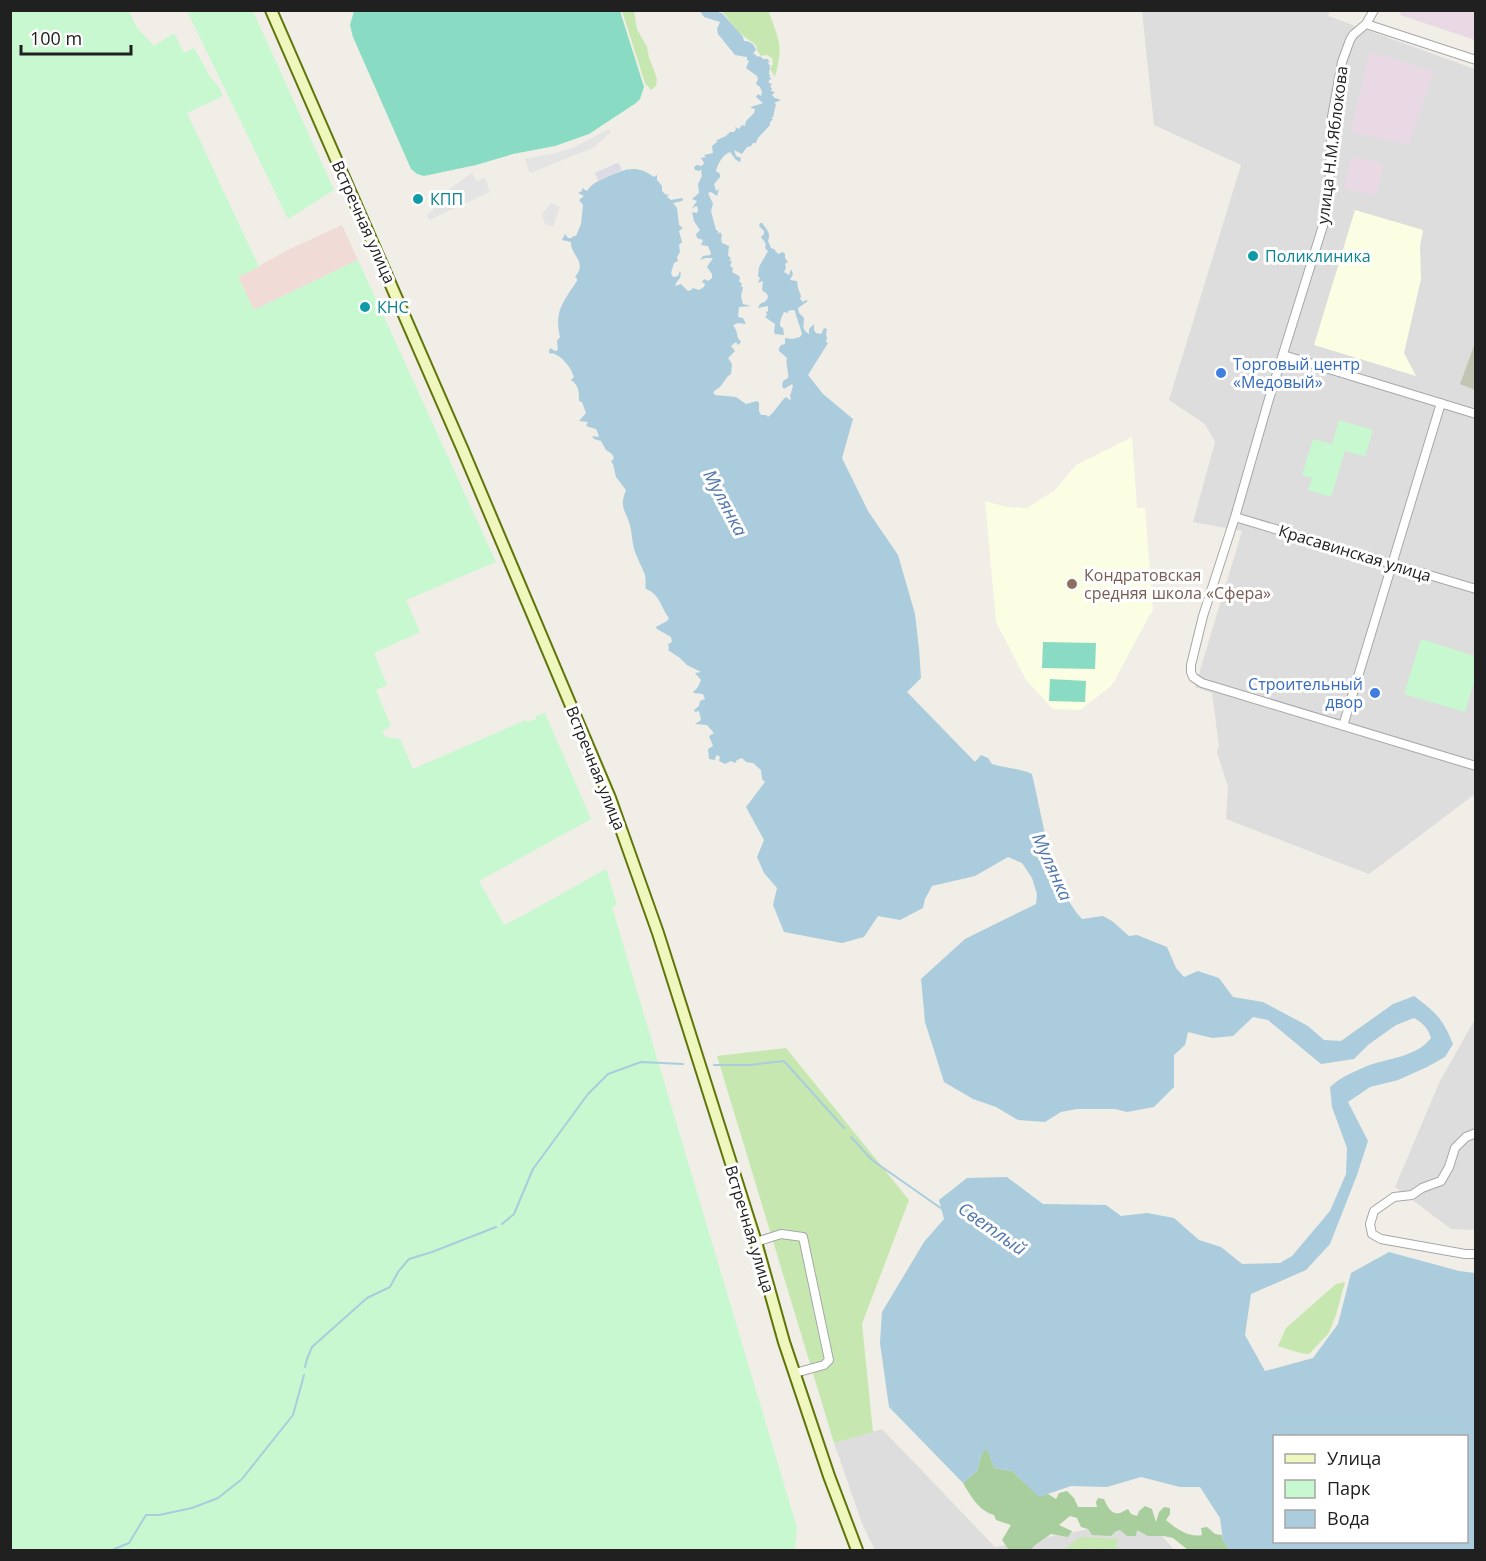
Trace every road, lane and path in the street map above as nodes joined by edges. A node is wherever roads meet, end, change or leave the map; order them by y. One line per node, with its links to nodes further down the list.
1 (271, 10): 14 (main road, Встречная улица)
2 (1374, 10): 3 (street, улица Н.М.Яблокова)
3 (1366, 24): 4 (street); 5 (street, улица Н.М.Яблокова)
4 (1476, 60)
5 (1283, 355): 6 (street); 8 (street, улица Н.М.Яблокова)
6 (1441, 404): 7 (street); 9 (street)
7 (1476, 414)
8 (1235, 517): 9 (street, Красавинская улица); 11 (street, улица Н.М.Яблокова)
9 (1393, 565): 10 (street, Красавинская улица); 11 (street)
10 (1476, 590)
11 (1344, 726): 12 (street)
12 (1476, 766)
13 (1476, 1132): 15 (street)
14 (756, 1242): 16 (main road, Встречная улица); 16 (street)
15 (1476, 1254)
16 (795, 1373): 17 (main road, Встречная улица)
17 (857, 1551)

